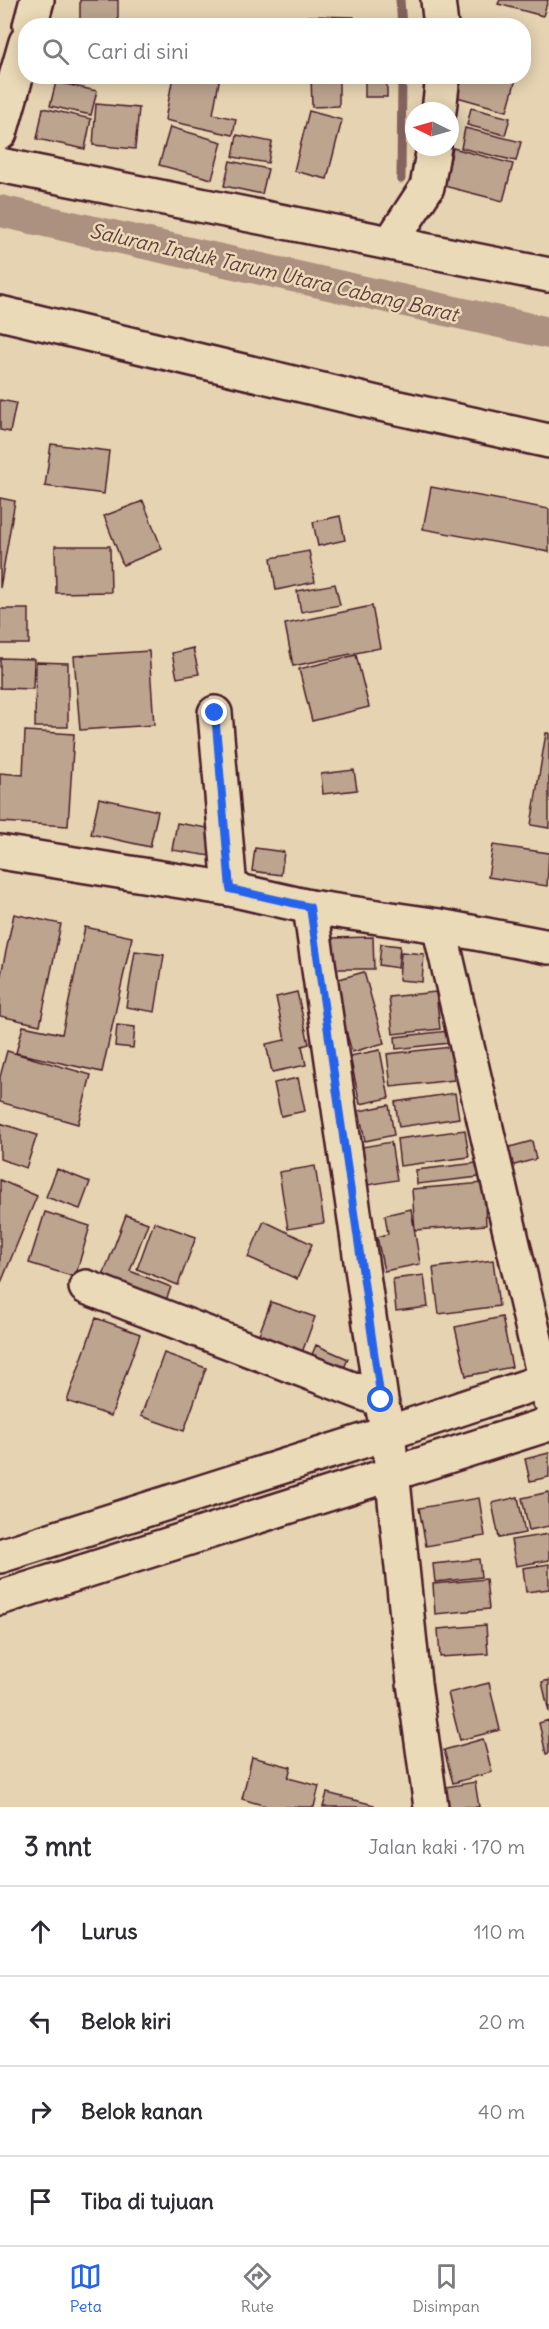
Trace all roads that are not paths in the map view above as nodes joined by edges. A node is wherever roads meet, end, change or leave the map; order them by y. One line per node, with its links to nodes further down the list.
1 (37, 0): 3 (street)
2 (438, 0): 4 (street)
3 (32, 18)
4 (440, 18)
5 (18, 70): 8 (street)
6 (442, 84): 7 (street)
7 (441, 102)
8 (0, 133)
9 (432, 156): 11 (street)
10 (0, 165): 11 (street)
11 (391, 242): 12 (street)
12 (549, 275)
13 (0, 313): 14 (street)
14 (549, 441)
15 (215, 713): 17 (street)
16 (0, 852): 17 (street)
17 (230, 889): 18 (street)
18 (310, 907): 19 (street); 23 (street)
19 (440, 926): 20 (street); 22 (street)
20 (549, 947)
21 (86, 1287): 23 (street)
22 (547, 1386): 25 (street)
23 (381, 1400): 25 (street)
24 (549, 1424): 26 (street)
25 (388, 1433): 26 (street); 27 (street)
26 (393, 1475): 28 (street); 29 (street)
27 (0, 1556)
28 (0, 1598)
29 (431, 1807)

